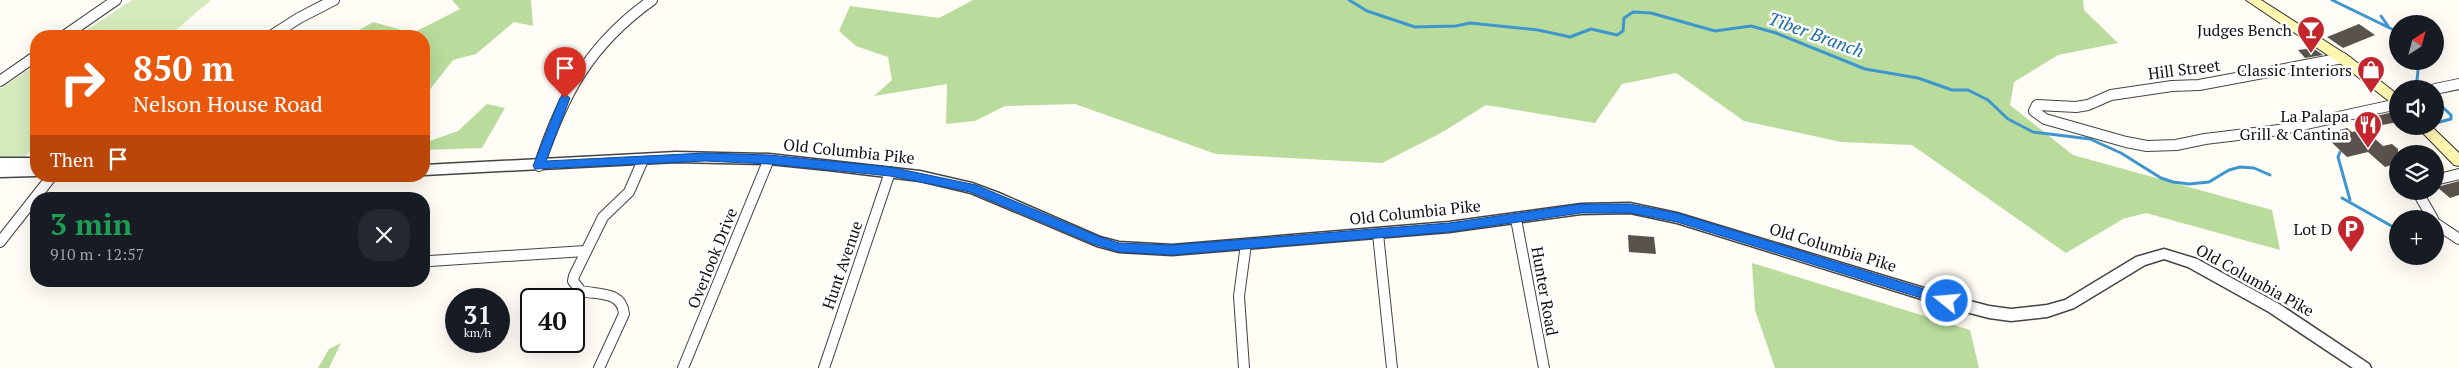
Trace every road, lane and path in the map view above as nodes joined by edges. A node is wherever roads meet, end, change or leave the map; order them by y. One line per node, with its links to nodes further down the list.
1 (116, 0): 5 (street)
2 (334, 0): 6 (street)
3 (652, 0): 20 (street)
4 (2252, 0): 7 (main road)
5 (73, 30)
6 (280, 30)
7 (2343, 58): 12 (main road); 13 (street, Hill Street)
8 (30, 60): 9 (street)
9 (0, 81)
10 (2459, 84): 11 (street)
11 (2444, 87)
12 (2389, 94)
13 (2389, 102)
14 (2432, 135): 17 (main road)
15 (769, 159): 16 (street, Old Columbia Pike); 24 (street, Old Columbia Pike); 39 (street, Overlook Drive)
16 (643, 160): 20 (street, Old Columbia Pike); 36 (street)
17 (2459, 160)
18 (0, 163): 19 (street)
19 (30, 164)
20 (538, 166): 21 (street, Old Columbia Pike)
21 (430, 170)
22 (30, 171): 23 (street)
23 (0, 172)
24 (890, 172): 35 (street, Old Columbia Pike); 40 (street, Hunt Avenue)
25 (2459, 174): 26 (street)
26 (2444, 178)
27 (47, 182): 28 (street)
28 (39, 192)
29 (30, 204): 34 (street)
30 (1516, 219): 32 (street, Old Columbia Pike); 43 (street, Hunter Road); 44 (street, Old Columbia Pike)
31 (2444, 230): 33 (street)
32 (1378, 234): 35 (street, Old Columbia Pike); 42 (street)
33 (2459, 239)
34 (0, 242)
35 (1246, 244): 41 (street)
36 (585, 251): 37 (street); 38 (street)
37 (430, 261)
38 (599, 368)
39 (683, 368)
40 (824, 368)
41 (1244, 368)
42 (1392, 368)
43 (1544, 368)
44 (2364, 368)

